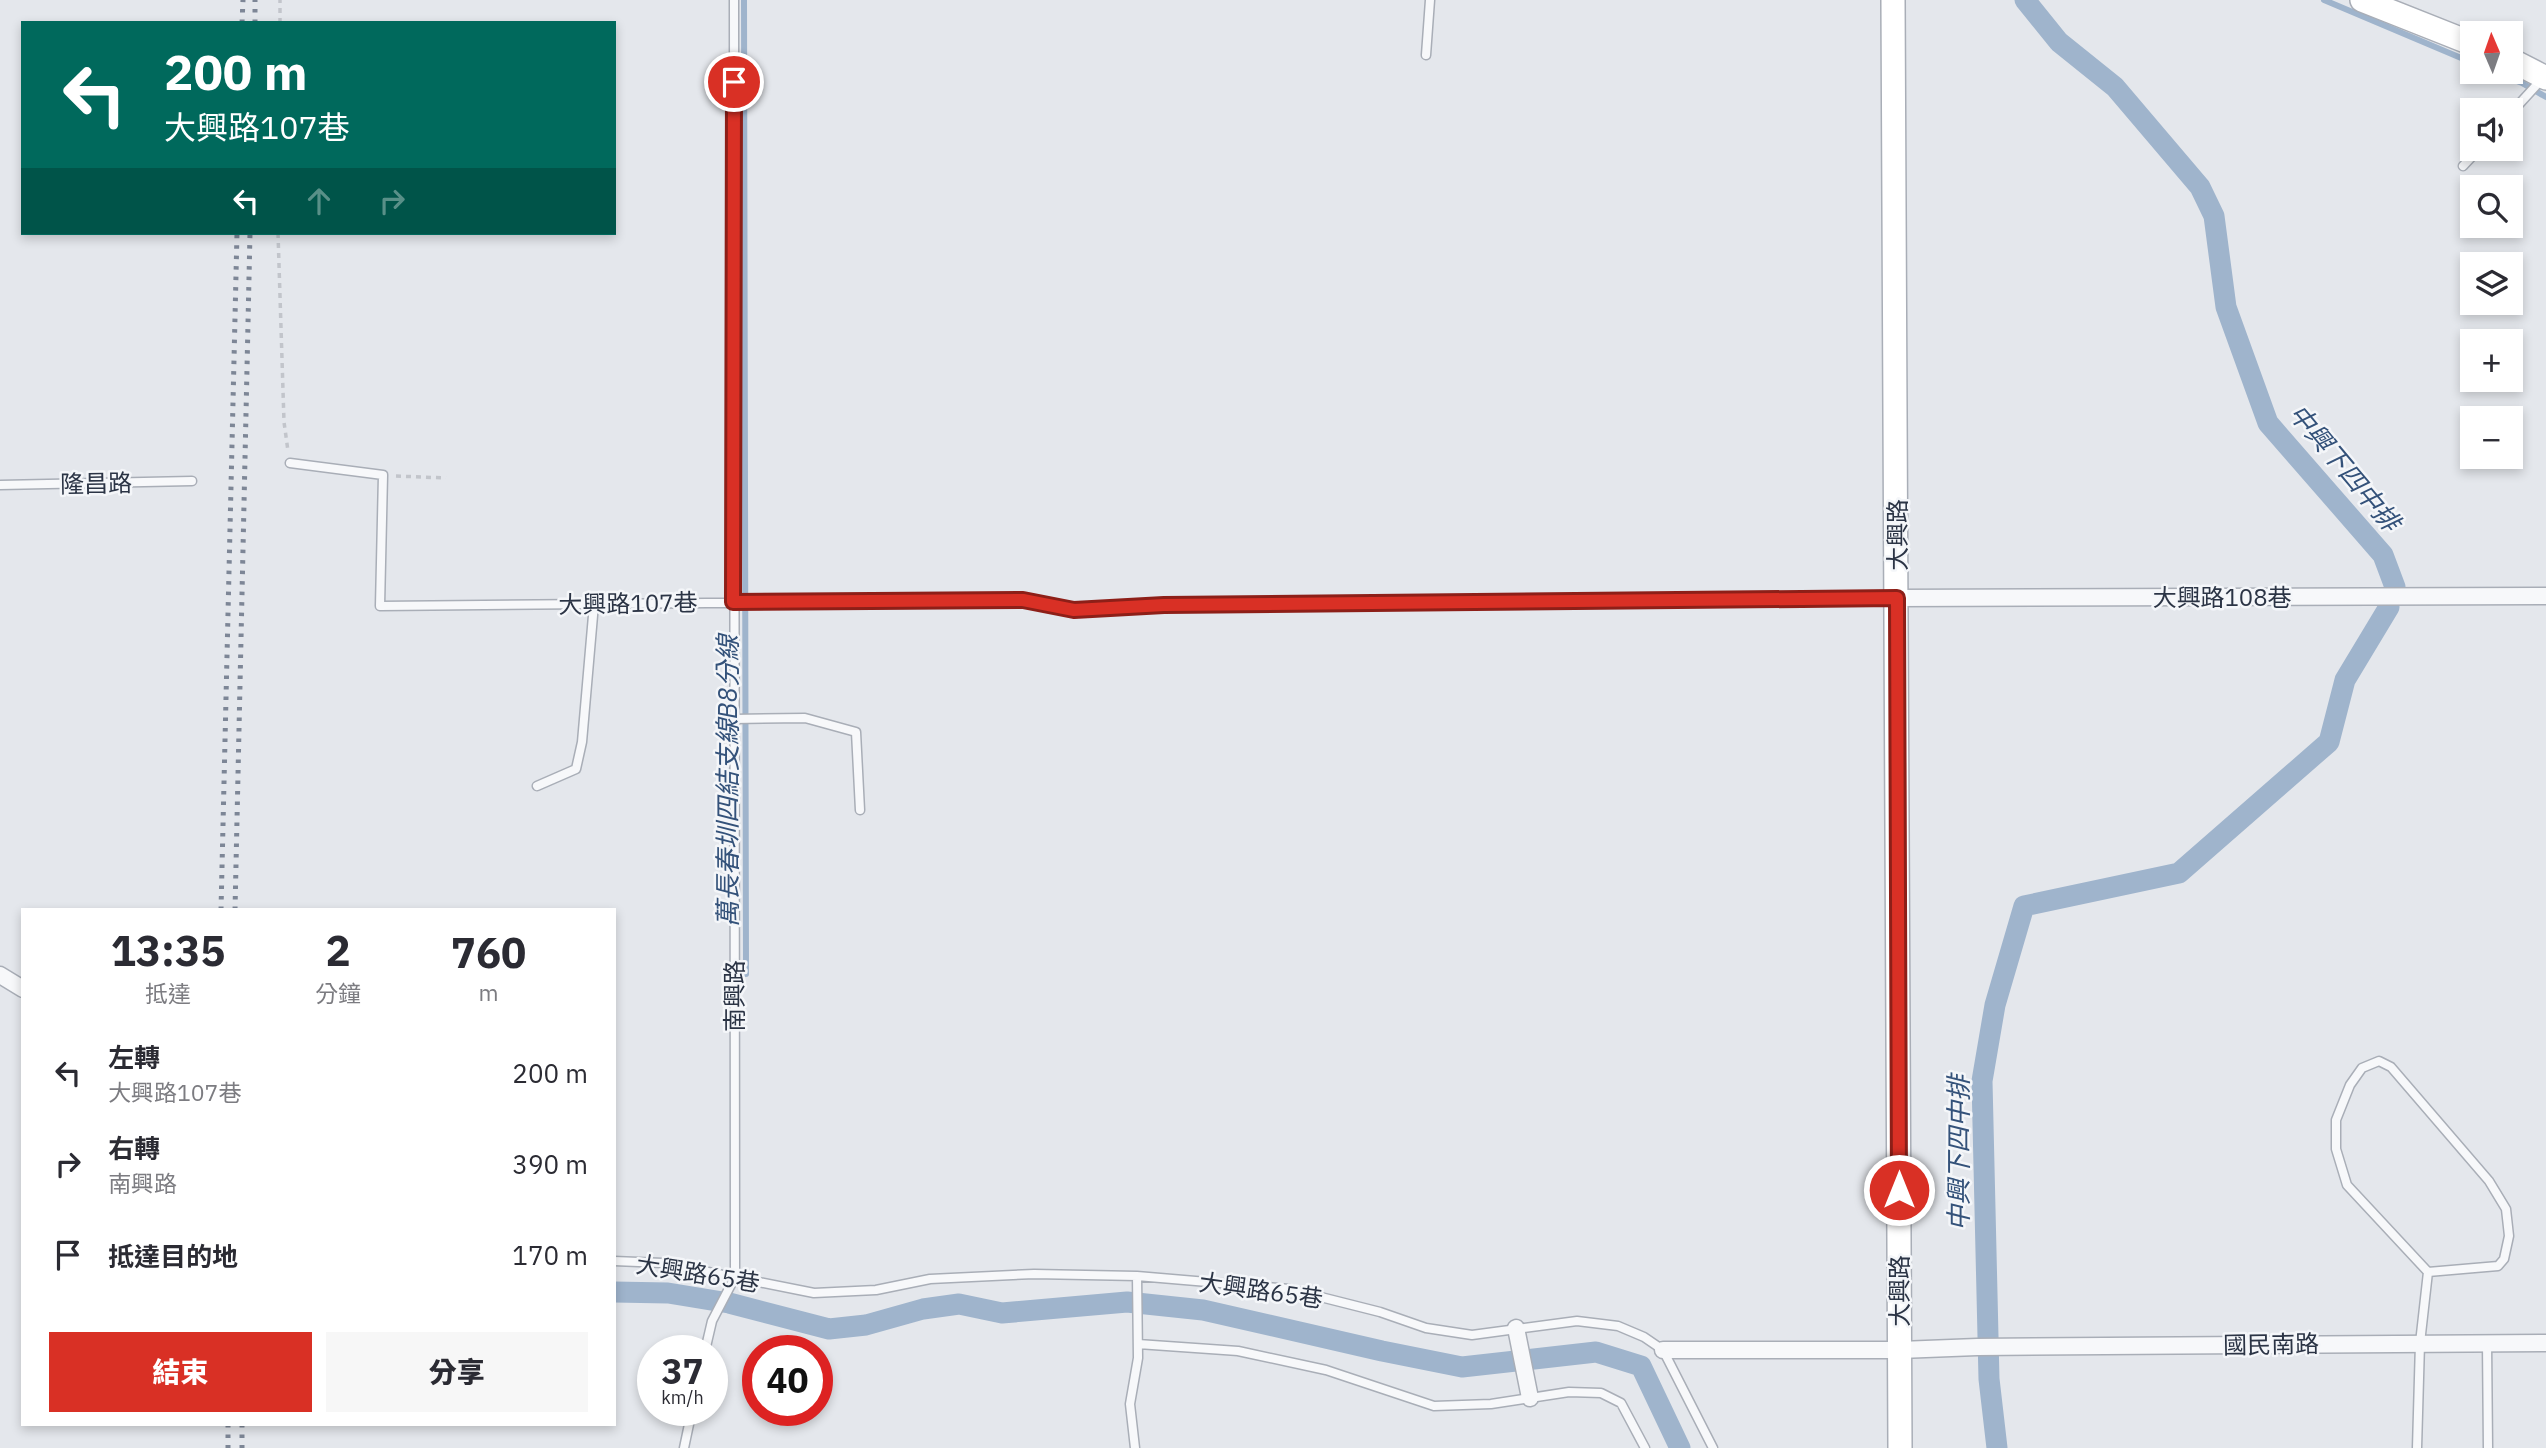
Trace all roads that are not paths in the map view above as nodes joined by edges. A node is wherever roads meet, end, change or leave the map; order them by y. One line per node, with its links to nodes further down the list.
1 (734, 0): 17 (lane, 南興路)
2 (1430, 0): 6 (lane)
3 (1894, 0): 16 (street, 大興路)
4 (2362, 0): 5 (street)
5 (2460, 39)
6 (1426, 55)
7 (2524, 67): 8 (street)
8 (2545, 78): 9 (lane)
9 (2523, 101)
10 (2468, 161): 11 (lane)
11 (2463, 166)
12 (290, 463): 18 (lane, 大興路107巷)
13 (192, 481): 14 (lane, 隆昌路)
14 (0, 485)
15 (2546, 596): 16 (street, 大興路108巷)
16 (1897, 598): 17 (lane, 大興路107巷); 35 (street, 大興路)
17 (733, 602): 18 (lane, 大興路107巷); 19 (lane, 南興路)
18 (594, 604): 20 (lane)
19 (733, 719): 21 (lane); 27 (lane, 南興路)
20 (537, 786)
21 (860, 810)
22 (0, 975): 23 (street)
23 (21, 988)
24 (616, 1261): 27 (lane, 大興路65巷)
25 (2428, 1272): 25 (lane); 30 (lane)
26 (1137, 1276): 27 (lane, 大興路65巷); 28 (lane, 大興路65巷); 33 (lane)
27 (735, 1277): 29 (lane)
28 (1516, 1328): 34 (lane, 大興路65巷); 36 (street)
29 (709, 1335)
30 (2420, 1343): 31 (street, 國民南路); 35 (street, 國民南路); 43 (lane)
31 (2487, 1343): 32 (street, 國民南路); 44 (lane)
32 (2546, 1343)
33 (1138, 1344): 36 (lane); 39 (lane)
34 (1663, 1350): 35 (street); 41 (lane)
35 (1900, 1350): 42 (street, 大興路)
36 (1530, 1398): 40 (lane)
37 (689, 1426): 38 (lane)
38 (684, 1448)
39 (1135, 1448)
40 (1645, 1448)
41 (1713, 1448)
42 (1900, 1448)
43 (2417, 1448)
44 (2488, 1448)

